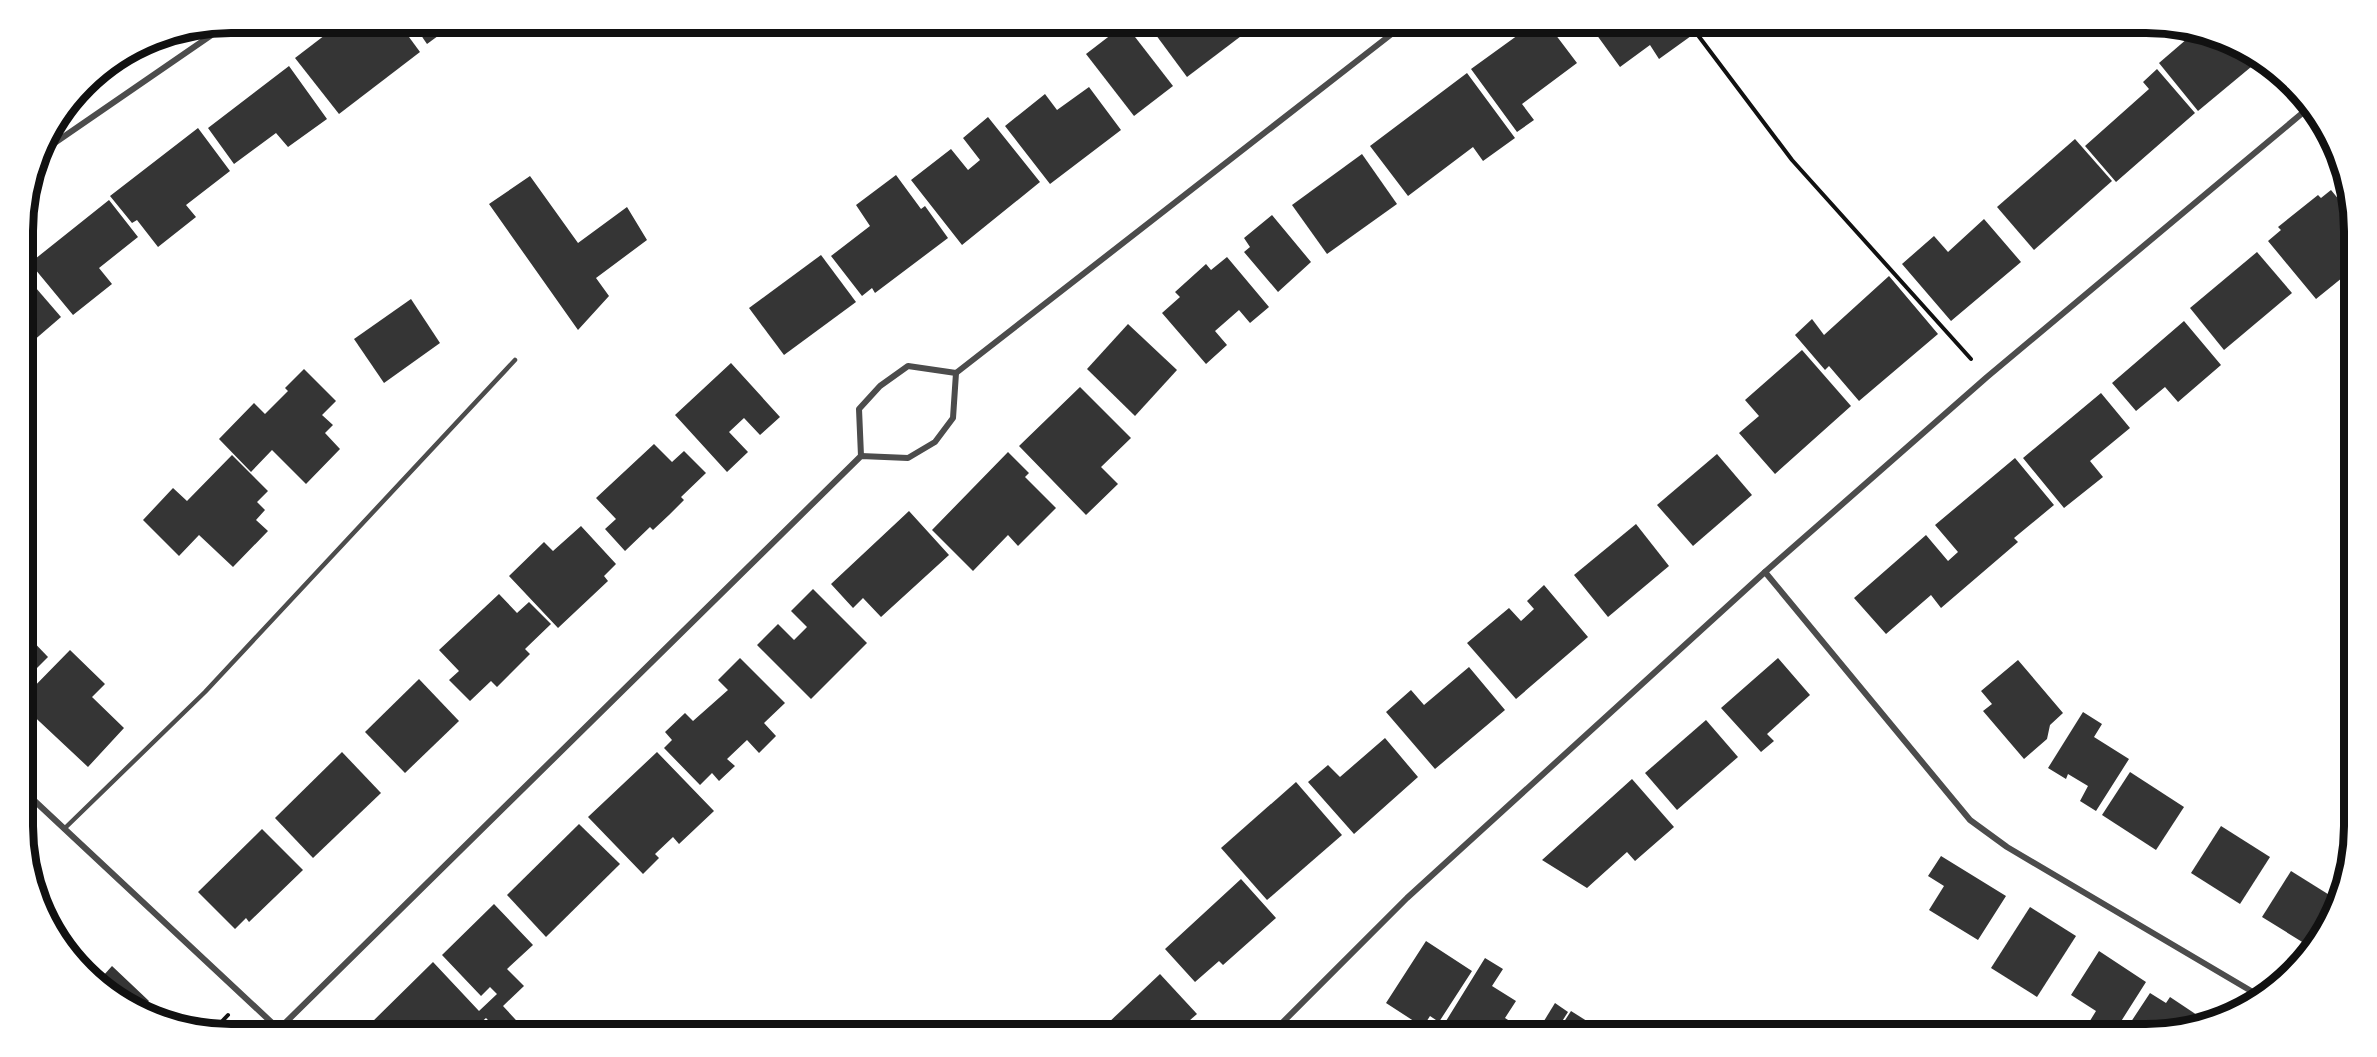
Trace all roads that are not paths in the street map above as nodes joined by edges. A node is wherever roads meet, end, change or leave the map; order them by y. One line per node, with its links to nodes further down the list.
1 (1393, 33): 6 (street)
2 (212, 34): 4 (street)
3 (2304, 112): 8 (street)
4 (54, 143)
5 (515, 360): 10 (lane)
6 (956, 374): 7 (street); 7 (street)
7 (861, 456): 13 (street)
8 (1765, 572): 11 (street); 14 (street)
9 (33, 800): 10 (street)
10 (64, 829): 12 (street)
11 (2254, 992)
12 (274, 1024)
13 (284, 1024)
14 (1280, 1024)

